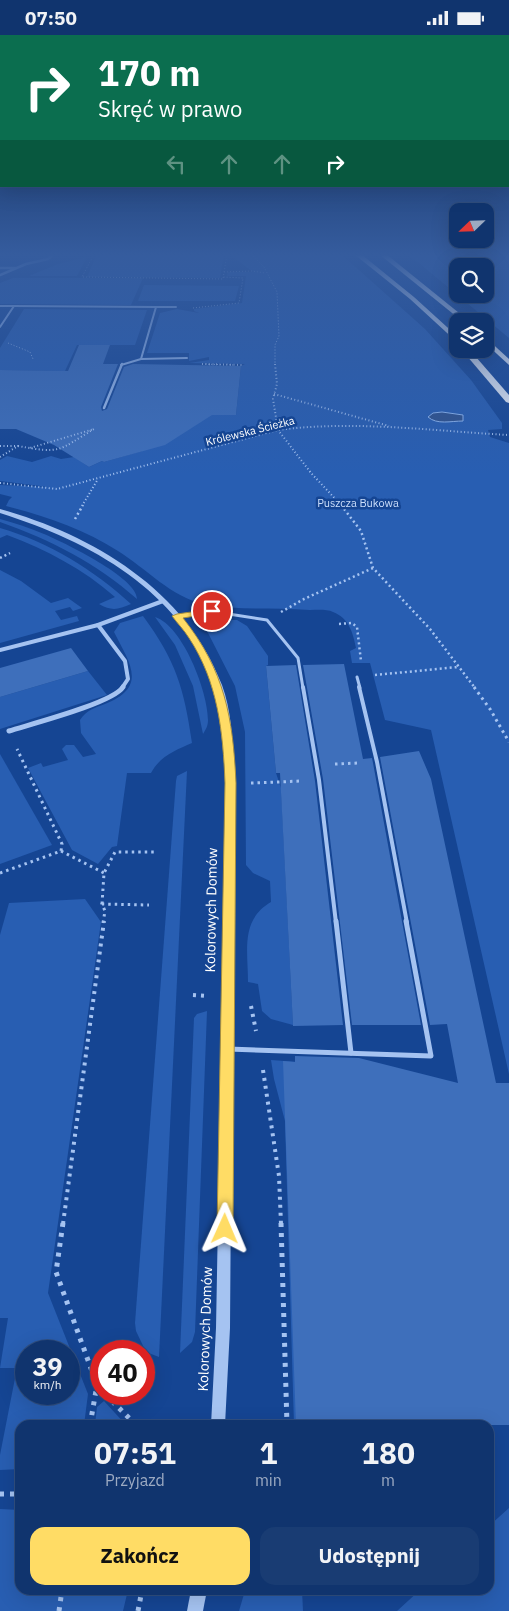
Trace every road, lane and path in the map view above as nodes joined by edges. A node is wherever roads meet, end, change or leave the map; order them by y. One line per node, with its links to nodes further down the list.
1 (150, 328): 8 (lane)
2 (277, 328): 10 (path)
3 (2, 341): 7 (path)
4 (494, 348): 9 (highway)
5 (187, 358): 8 (lane)
6 (473, 358): 11 (highway)
7 (33, 359)
8 (141, 359): 12 (lane)
9 (509, 363)
10 (274, 394): 13 (path); 14 (path)
11 (509, 400)
12 (104, 408)
13 (396, 427): 14 (path, Królewska Ścieżka); 15 (path, Królewska Ścieżka)
14 (278, 430): 20 (path, Królewska Ścieżka); 26 (path)
15 (509, 435)
16 (0, 446): 17 (path)
17 (18, 446): 18 (path); 19 (path)
18 (30, 448): 18 (path)
19 (0, 457)
20 (98, 479): 21 (path, Królewska Ścieżka); 23 (path)
21 (0, 483)
22 (0, 511): 27 (street, Kolorowych Domów)
23 (71, 525)
24 (10, 553): 25 (path)
25 (0, 558)
26 (373, 568): 29 (path); 33 (path)
27 (163, 601): 28 (street, Kolorowych Domów); 31 (street)
28 (177, 616): 29 (lane); 44 (street, Kolorowych Domów)
29 (267, 620): 47 (lane)
30 (339, 624): 34 (path)
31 (98, 625): 32 (street); 35 (street)
32 (0, 650)
33 (459, 667): 34 (path); 36 (path)
34 (358, 677): 47 (lane)
35 (9, 731): 37 (path)
36 (509, 742)
37 (61, 851): 39 (path); 40 (path)
38 (155, 852): 40 (path)
39 (0, 873)
40 (104, 873): 41 (path)
41 (102, 904): 42 (path); 48 (path)
42 (149, 905)
43 (193, 995): 44 (path)
44 (228, 996): 45 (street, Kolorowych Domów); 46 (path)
45 (228, 1049): 46 (lane); 53 (street, Kolorowych Domów)
46 (259, 1050): 47 (lane); 54 (path)
47 (351, 1053)
48 (90, 1368)
49 (93, 1405): 51 (path)
50 (116, 1405): 52 (path)
51 (91, 1420)
52 (131, 1420)
53 (218, 1420)
54 (287, 1420)
55 (0, 1494): 56 (path)
56 (15, 1494)
57 (61, 1595): 60 (path)
58 (141, 1595): 61 (path)
59 (198, 1595): 62 (street)
60 (59, 1611)
61 (138, 1611)
62 (195, 1611)

